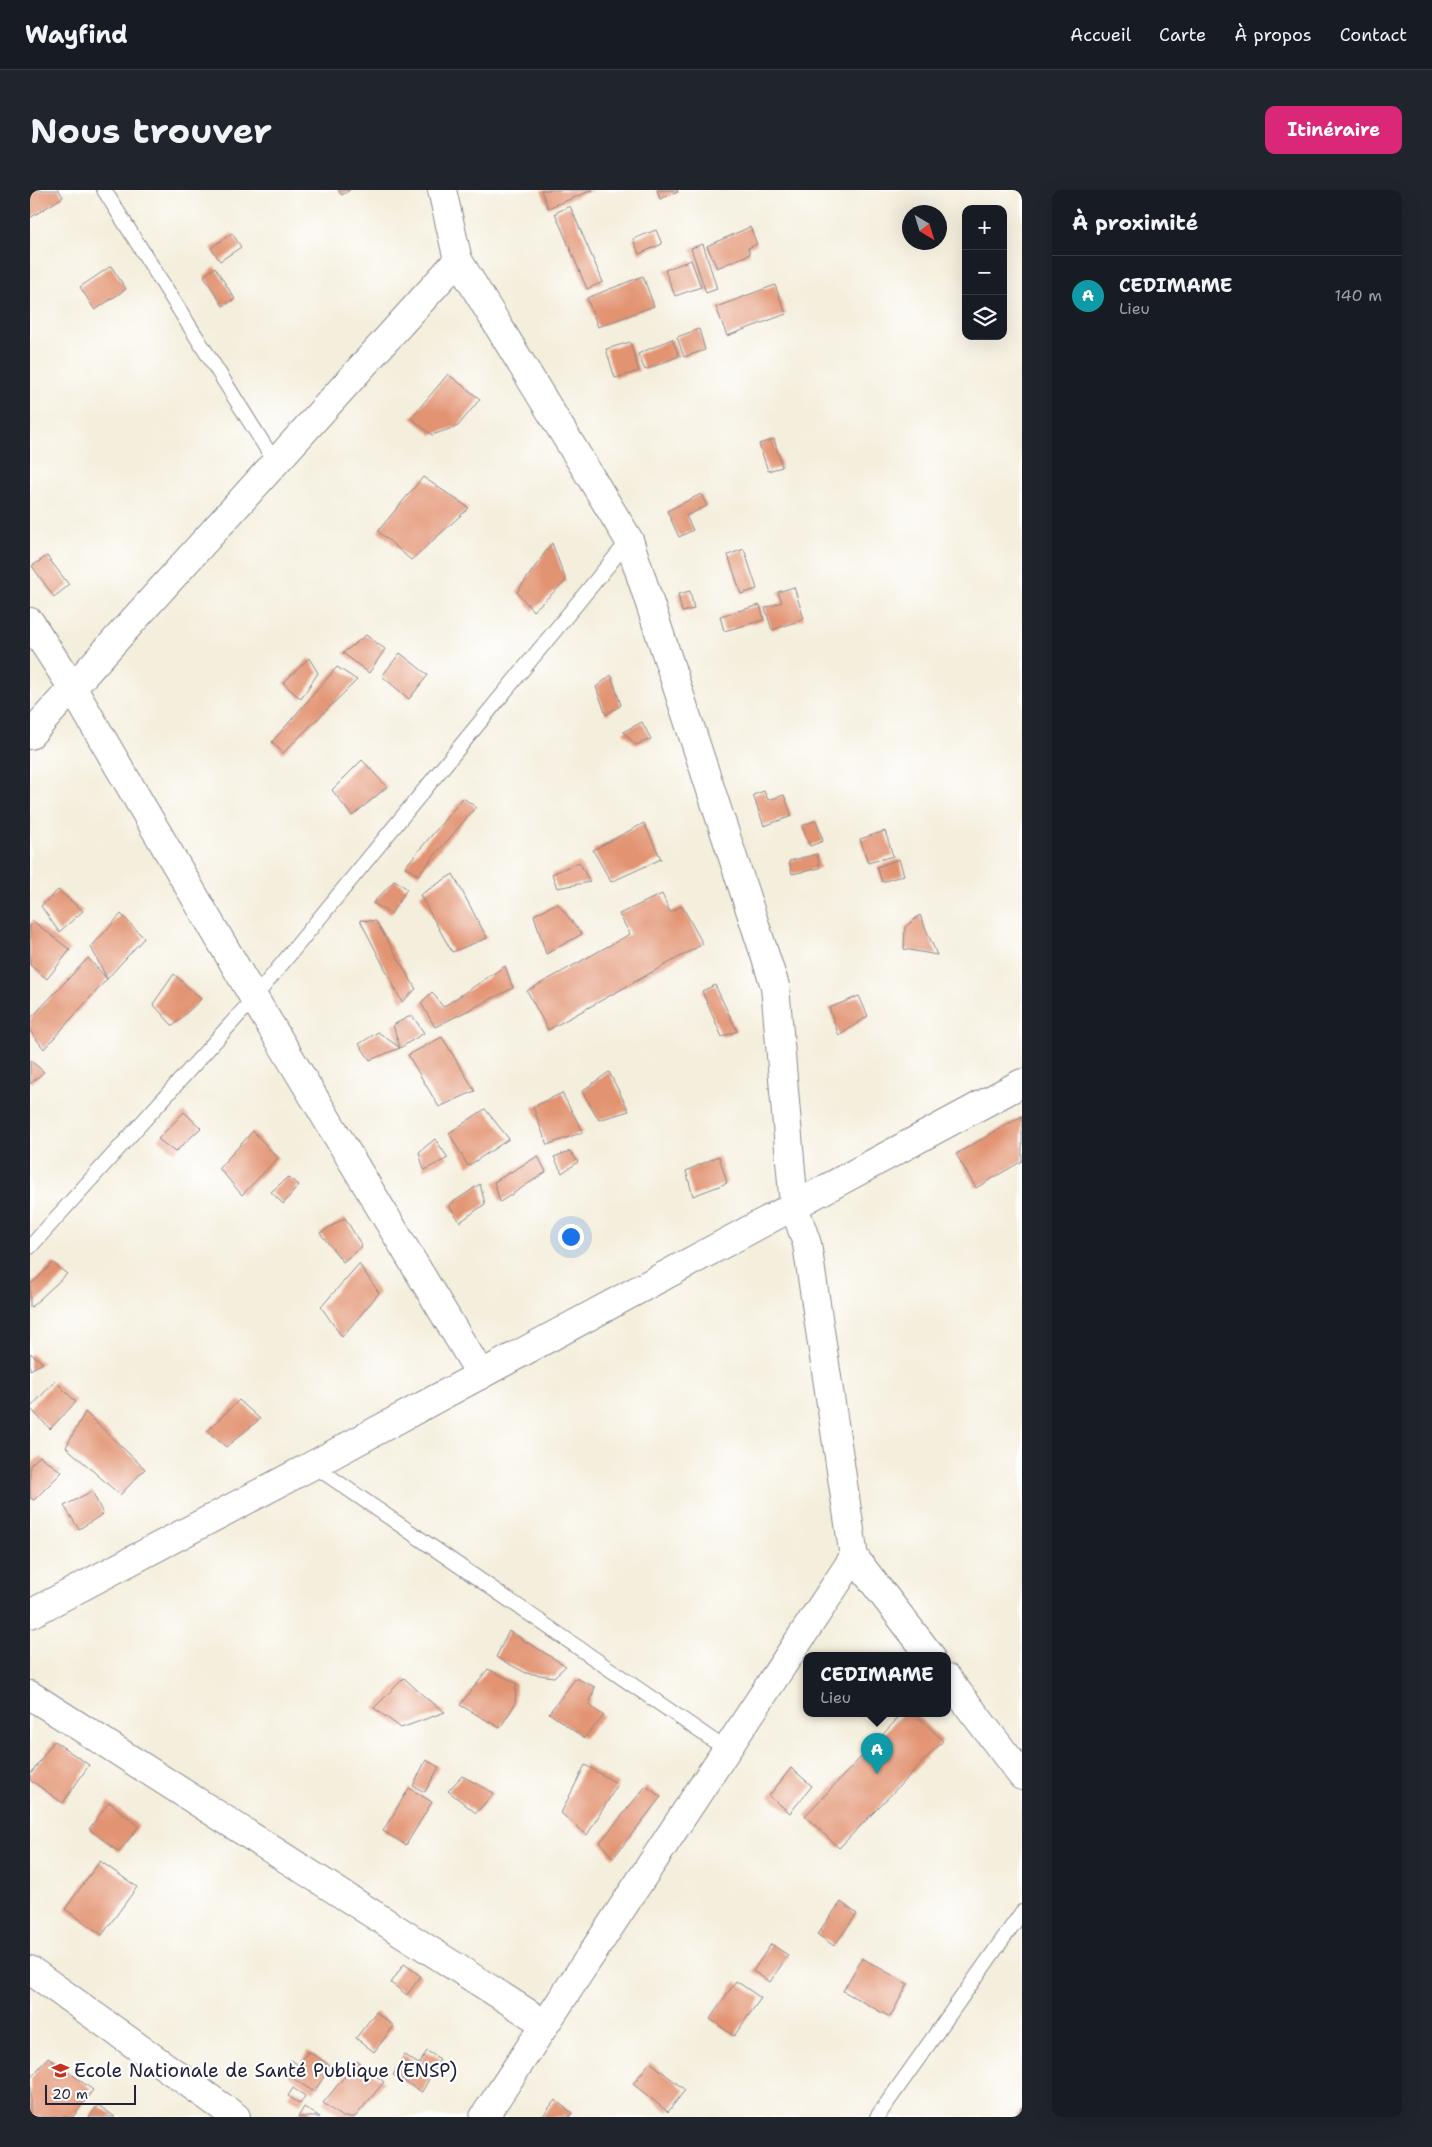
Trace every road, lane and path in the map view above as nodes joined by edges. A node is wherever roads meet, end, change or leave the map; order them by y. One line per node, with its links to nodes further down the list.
1 (104, 190): 4 (lane)
2 (442, 190): 3 (street)
3 (458, 260): 4 (street); 5 (street)
4 (275, 462): 7 (street)
5 (630, 540): 9 (lane); 11 (street)
6 (30, 622): 7 (street)
7 (72, 687): 8 (street); 9 (street)
8 (30, 735)
9 (254, 998): 12 (lane); 13 (street)
10 (1022, 1083): 11 (street)
11 (794, 1206): 13 (street); 15 (street)
12 (30, 1247)
13 (481, 1375): 14 (street)
14 (313, 1465): 16 (street); 20 (lane)
15 (854, 1557): 17 (street); 20 (street)
16 (30, 1614)
17 (928, 1652)
18 (951, 1683): 21 (street)
19 (30, 1695): 24 (street)
20 (727, 1750): 24 (street)
21 (1022, 1776)
22 (1022, 1912): 27 (lane)
23 (30, 1970): 25 (street)
24 (545, 2024): 26 (street)
25 (236, 2117)
26 (484, 2117)
27 (877, 2117)

